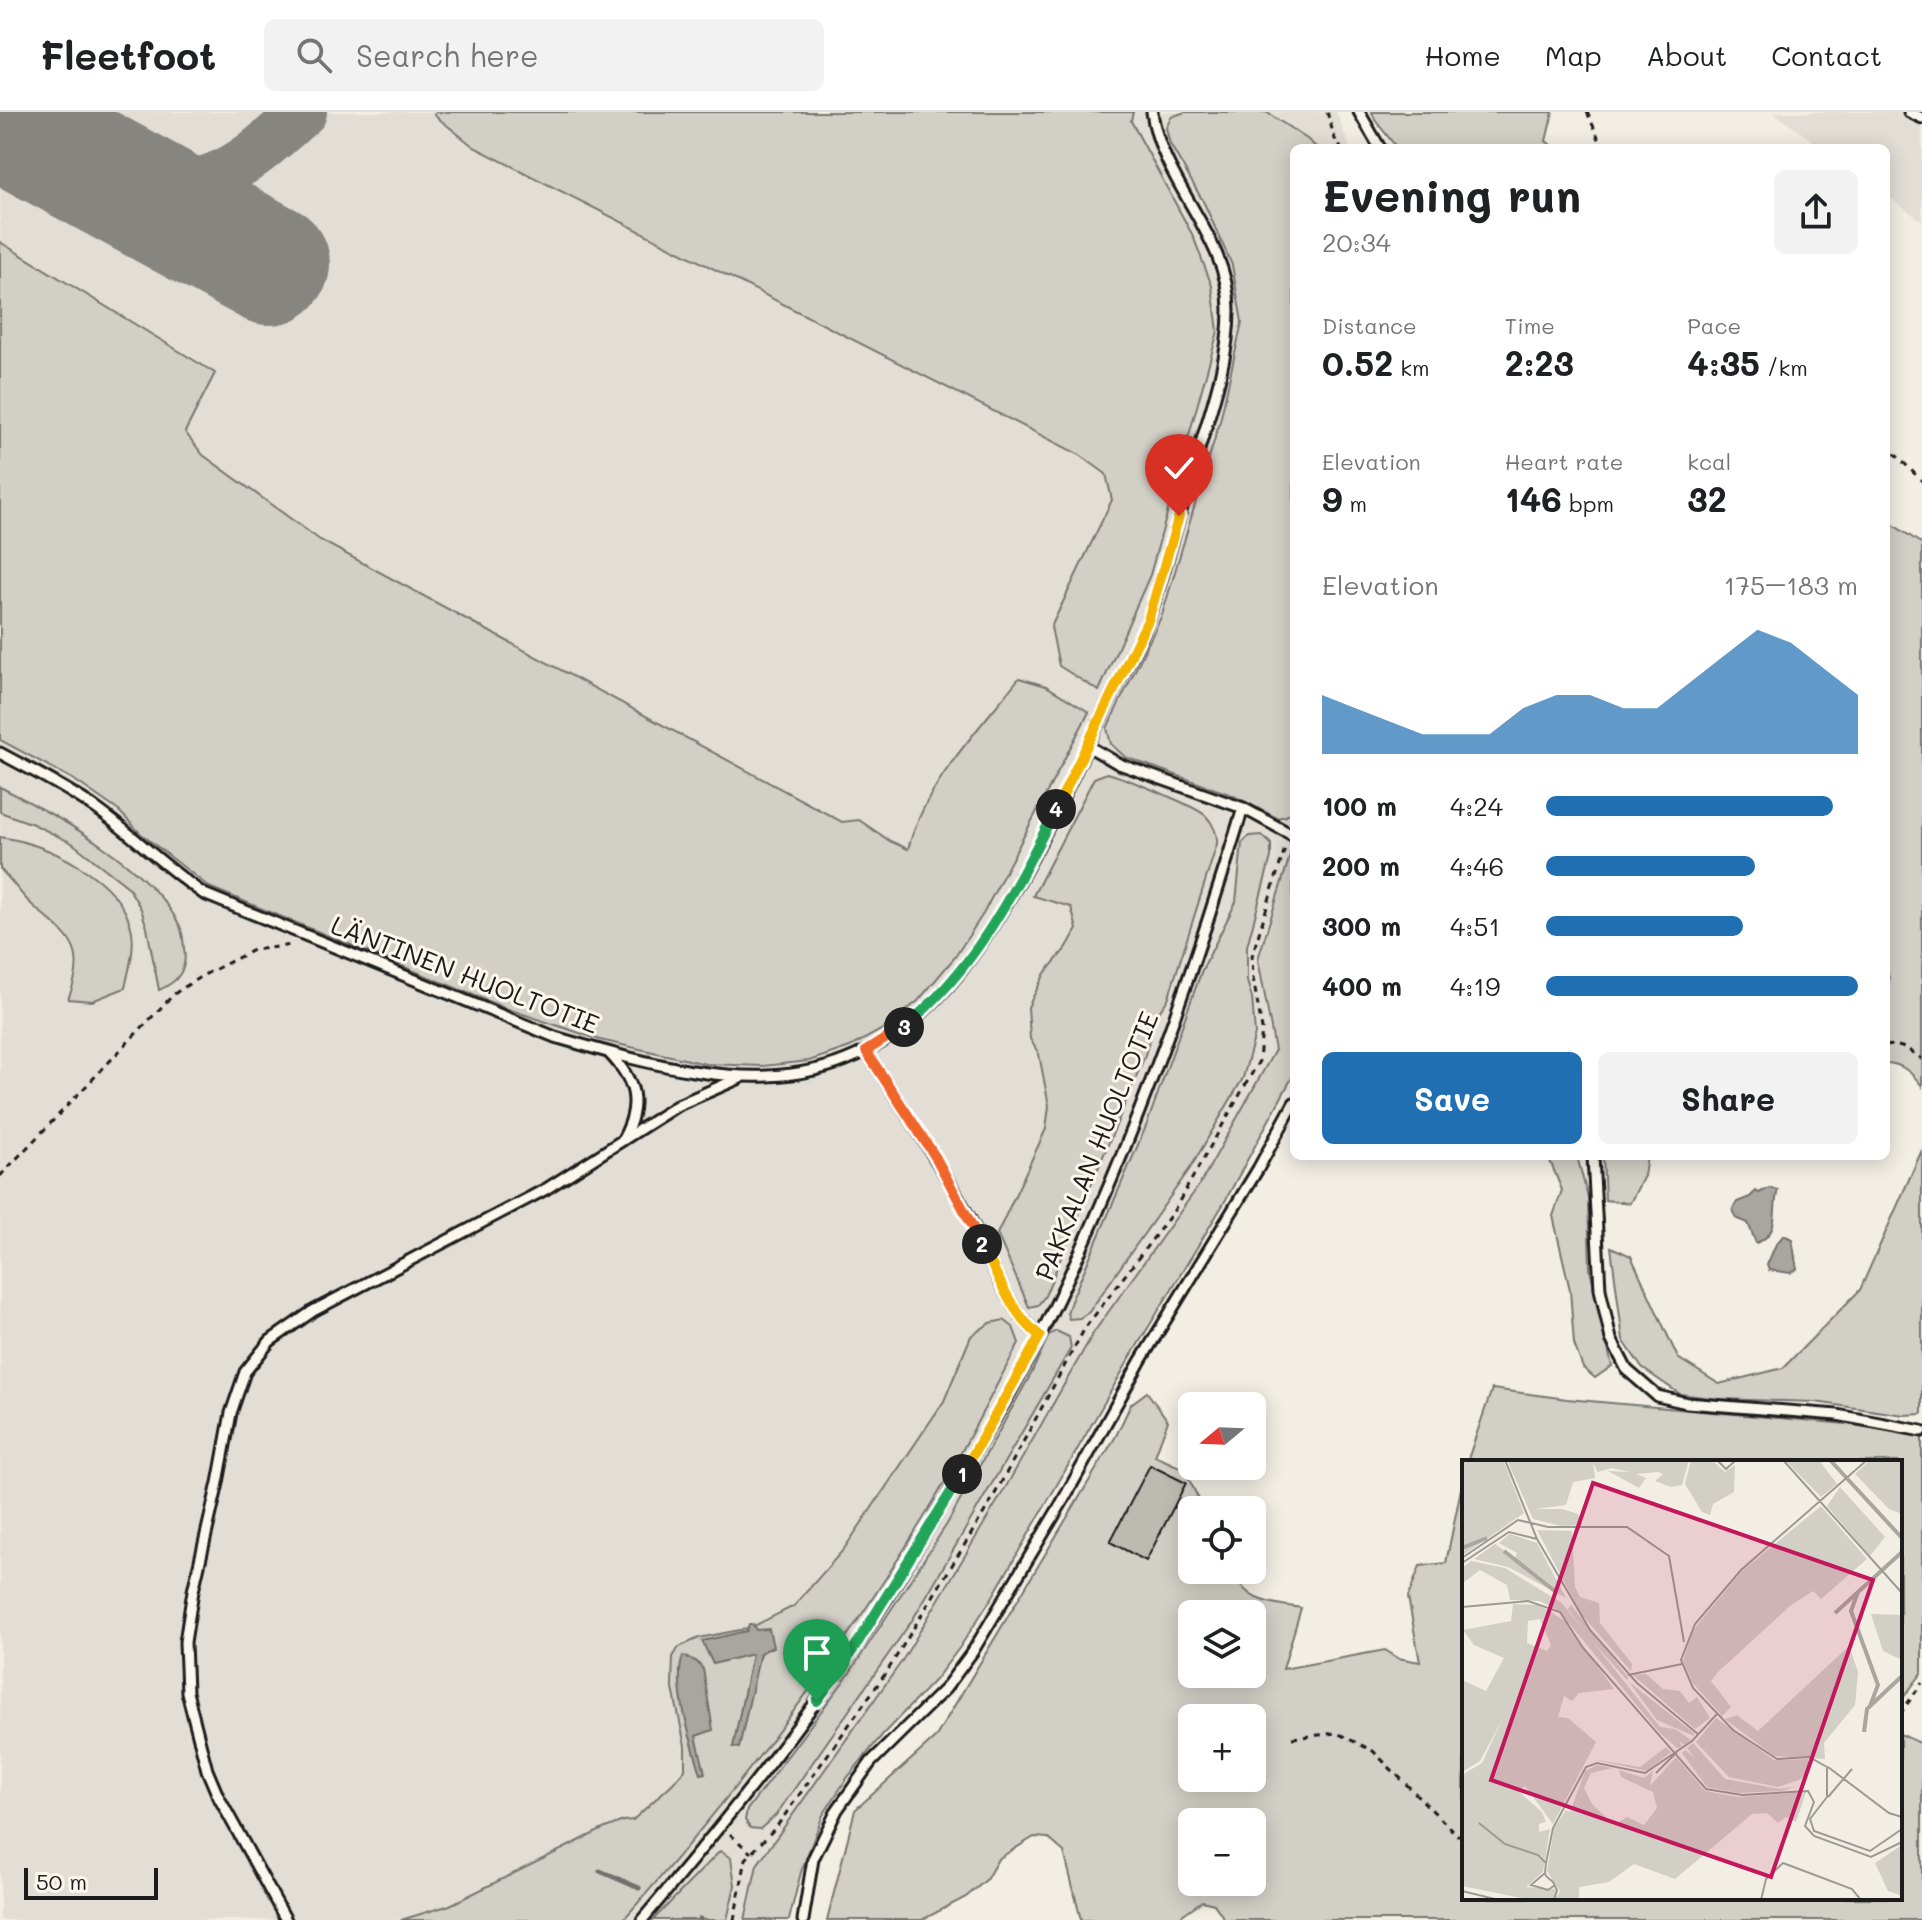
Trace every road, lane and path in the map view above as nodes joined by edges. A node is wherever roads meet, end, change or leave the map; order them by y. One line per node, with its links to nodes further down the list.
1 (1152, 112): 12 (lane, LÄNTINEN HUOLTOTIE)
2 (1327, 112): 7 (path)
3 (1359, 112): 8 (lane)
4 (1587, 112): 9 (path)
5 (1909, 112): 6 (lane)
6 (1922, 118)
7 (1338, 144)
8 (1378, 144)
9 (1601, 144)
10 (1890, 449): 11 (path)
11 (1922, 481)
12 (1088, 746): 14 (lane); 19 (lane, LÄNTINEN HUOLTOTIE)
13 (0, 753): 20 (lane, LÄNTINEN HUOLTOTIE)
14 (1243, 808): 15 (lane); 27 (lane, PAKKALAN HUOLTOTIE)
15 (1290, 834)
16 (1290, 841): 34 (path)
17 (293, 945): 26 (path)
18 (1890, 1045): 21 (path)
19 (866, 1051): 22 (lane, LÄNTINEN HUOLTOTIE); 27 (lane)
20 (609, 1053): 22 (lane, LÄNTINEN HUOLTOTIE); 24 (lane)
21 (1922, 1059)
22 (743, 1076): 24 (lane)
23 (1290, 1110): 38 (lane)
24 (622, 1142): 35 (lane)
25 (1593, 1160): 28 (lane)
26 (0, 1176)
27 (1040, 1336): 32 (lane, PAKKALAN HUOLTOTIE)
28 (1922, 1431)
29 (1922, 1683): 30 (path)
30 (1902, 1711)
31 (1292, 1738): 33 (path)
32 (721, 1825): 34 (path); 36 (lane, PAKKALAN HUOLTOTIE)
33 (1462, 1835)
34 (751, 1853): 37 (path)
35 (286, 1920)
36 (642, 1920)
37 (734, 1920)
38 (803, 1920)

